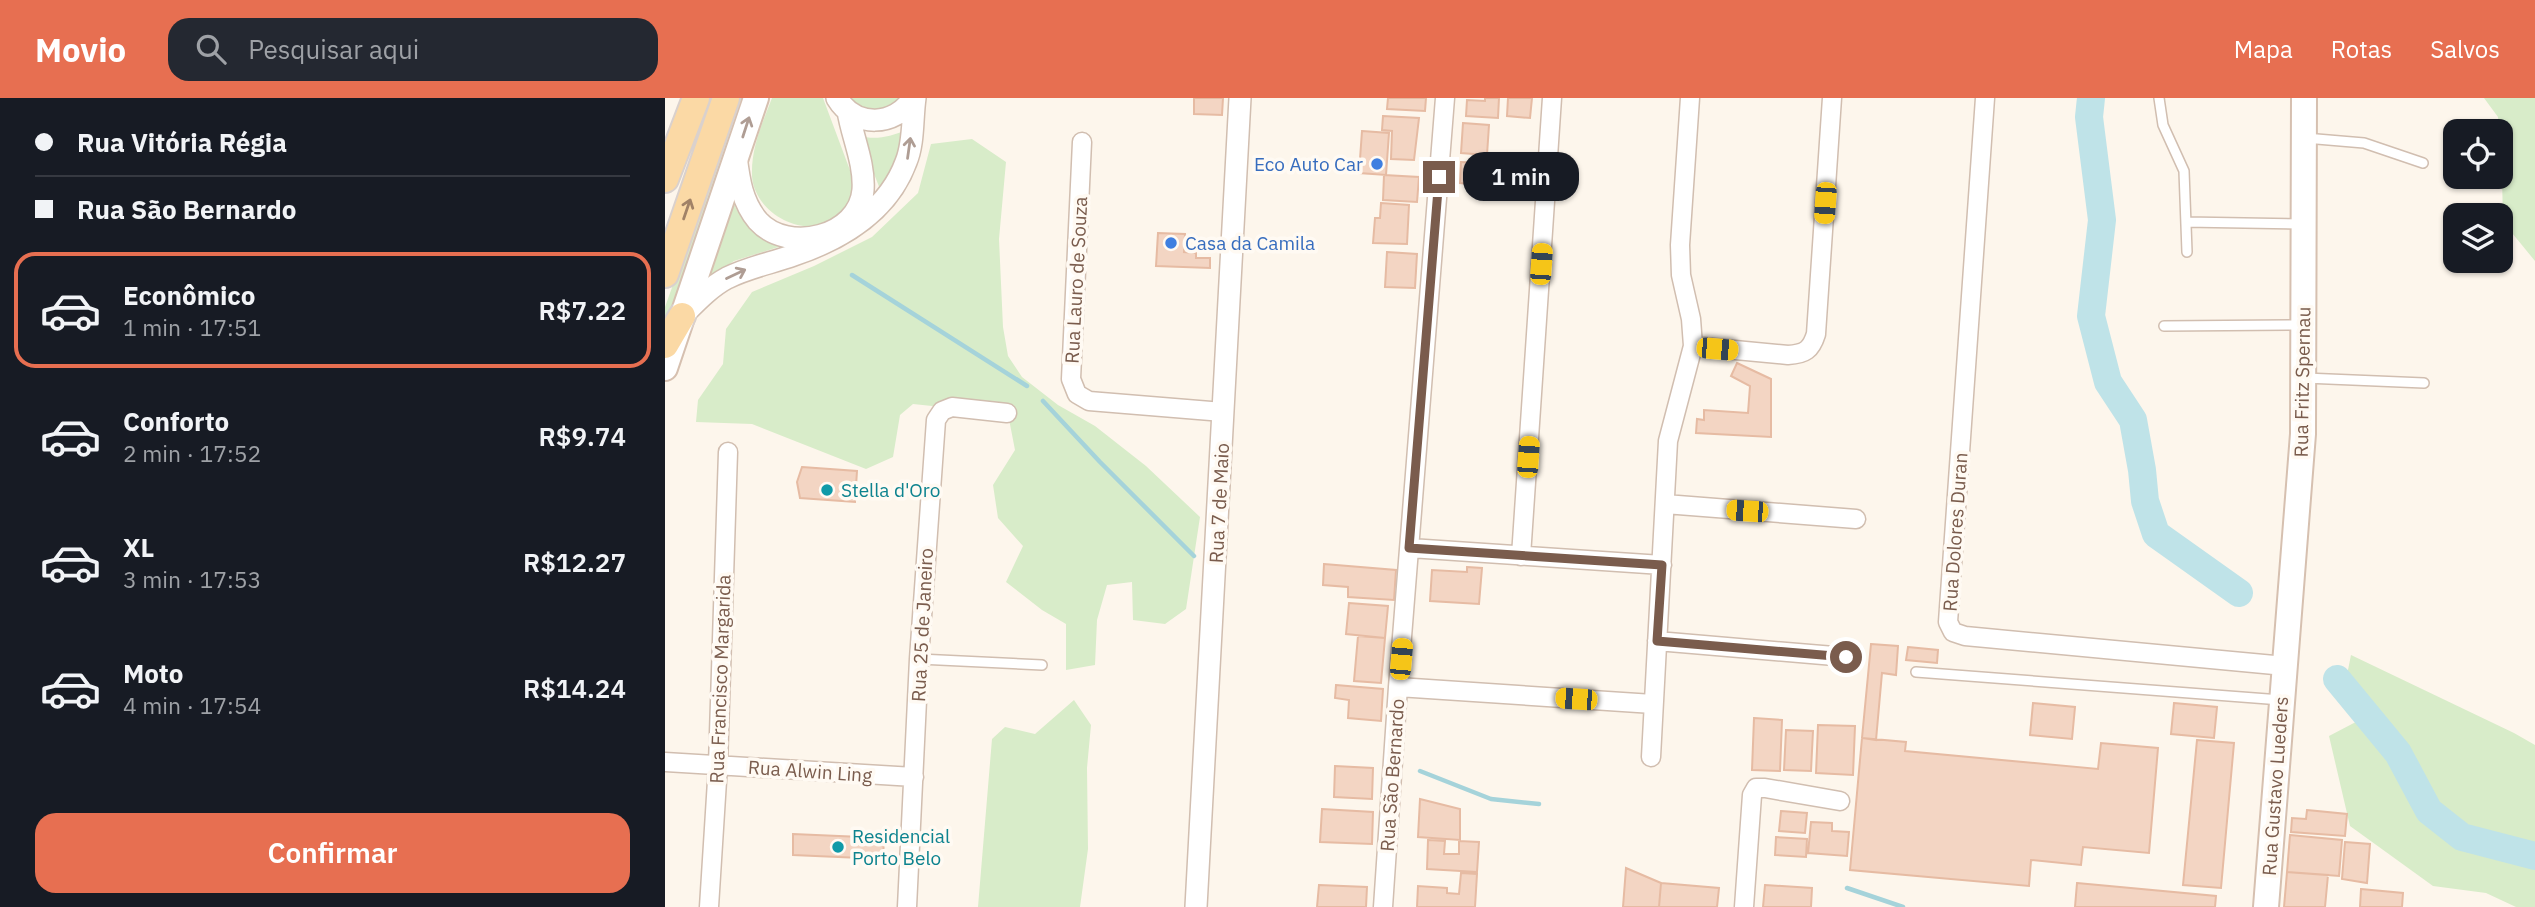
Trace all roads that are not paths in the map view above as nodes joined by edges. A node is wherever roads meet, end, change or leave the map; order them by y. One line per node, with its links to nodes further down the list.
1 (696, 98): 18 (main road)
2 (726, 98): 22 (main road, one-way to 2)
3 (756, 98): 16 (main road, one-way to 3)
4 (914, 98): 13 (street); 23 (street, one-way to 4)
5 (1240, 98): 31 (street, Rua 7 de Maio)
6 (1445, 98): 36 (street, Rua São Bernardo)
7 (1552, 98): 37 (street)
8 (1689, 98): 27 (street)
9 (1832, 98): 27 (street)
10 (1985, 98): 43 (street, Rua Dolores Duran)
11 (2159, 98): 19 (lane)
12 (2304, 98): 14 (main road, Rua Fritz Spernau)
13 (842, 105): 16 (street)
14 (2303, 138): 17 (lane); 20 (main road, Rua Fritz Spernau)
15 (1082, 142): 31 (street, Rua Lauro de Souza)
16 (736, 156): 23 (main road)
17 (2423, 163)
18 (665, 179)
19 (2186, 222): 20 (lane); 21 (lane)
20 (2303, 224): 24 (main road, Rua Fritz Spernau)
21 (2187, 252)
22 (665, 274)
23 (682, 316): 26 (main road); 28 (main road)
24 (2304, 325): 25 (lane); 29 (main road, Rua Fritz Spernau)
25 (2164, 326)
26 (665, 345)
27 (1693, 346): 34 (street)
28 (665, 368)
29 (2304, 378): 30 (lane); 43 (main road, Rua Fritz Spernau)
30 (2424, 383)
31 (1223, 412): 55 (street, Rua 7 de Maio)
32 (1007, 413): 41 (street, Rua 25 de Janeiro)
33 (728, 452): 50 (street, Rua Francisco Margarida)
34 (1665, 504): 35 (street); 38 (street)
35 (1856, 519)
36 (1409, 548): 37 (street); 45 (street, Rua São Bernardo)
37 (1521, 556): 38 (street)
38 (1662, 565): 39 (street)
39 (1657, 641): 40 (street); 47 (street)
40 (1846, 657)
41 (919, 659): 42 (lane); 51 (street, Rua 25 de Janeiro)
42 (1042, 665)
43 (2285, 666): 46 (main road, Rua Gustavo Lueders)
44 (1916, 672): 46 (lane)
45 (1398, 687): 47 (street); 56 (street, Rua São Bernardo)
46 (2282, 700): 58 (main road, Rua Gustavo Lueders)
47 (1653, 704): 48 (street)
48 (1651, 757)
49 (665, 762): 50 (street, Rua Alwin Ling)
50 (718, 765): 51 (street, Rua Alwin Ling); 53 (street, Rua Francisco Margarida)
51 (914, 778): 54 (street, Rua 25 de Janeiro)
52 (1840, 801): 57 (street)
53 (709, 907)
54 (908, 907)
55 (1196, 907)
56 (1383, 907)
57 (1744, 907)
58 (2266, 907)

